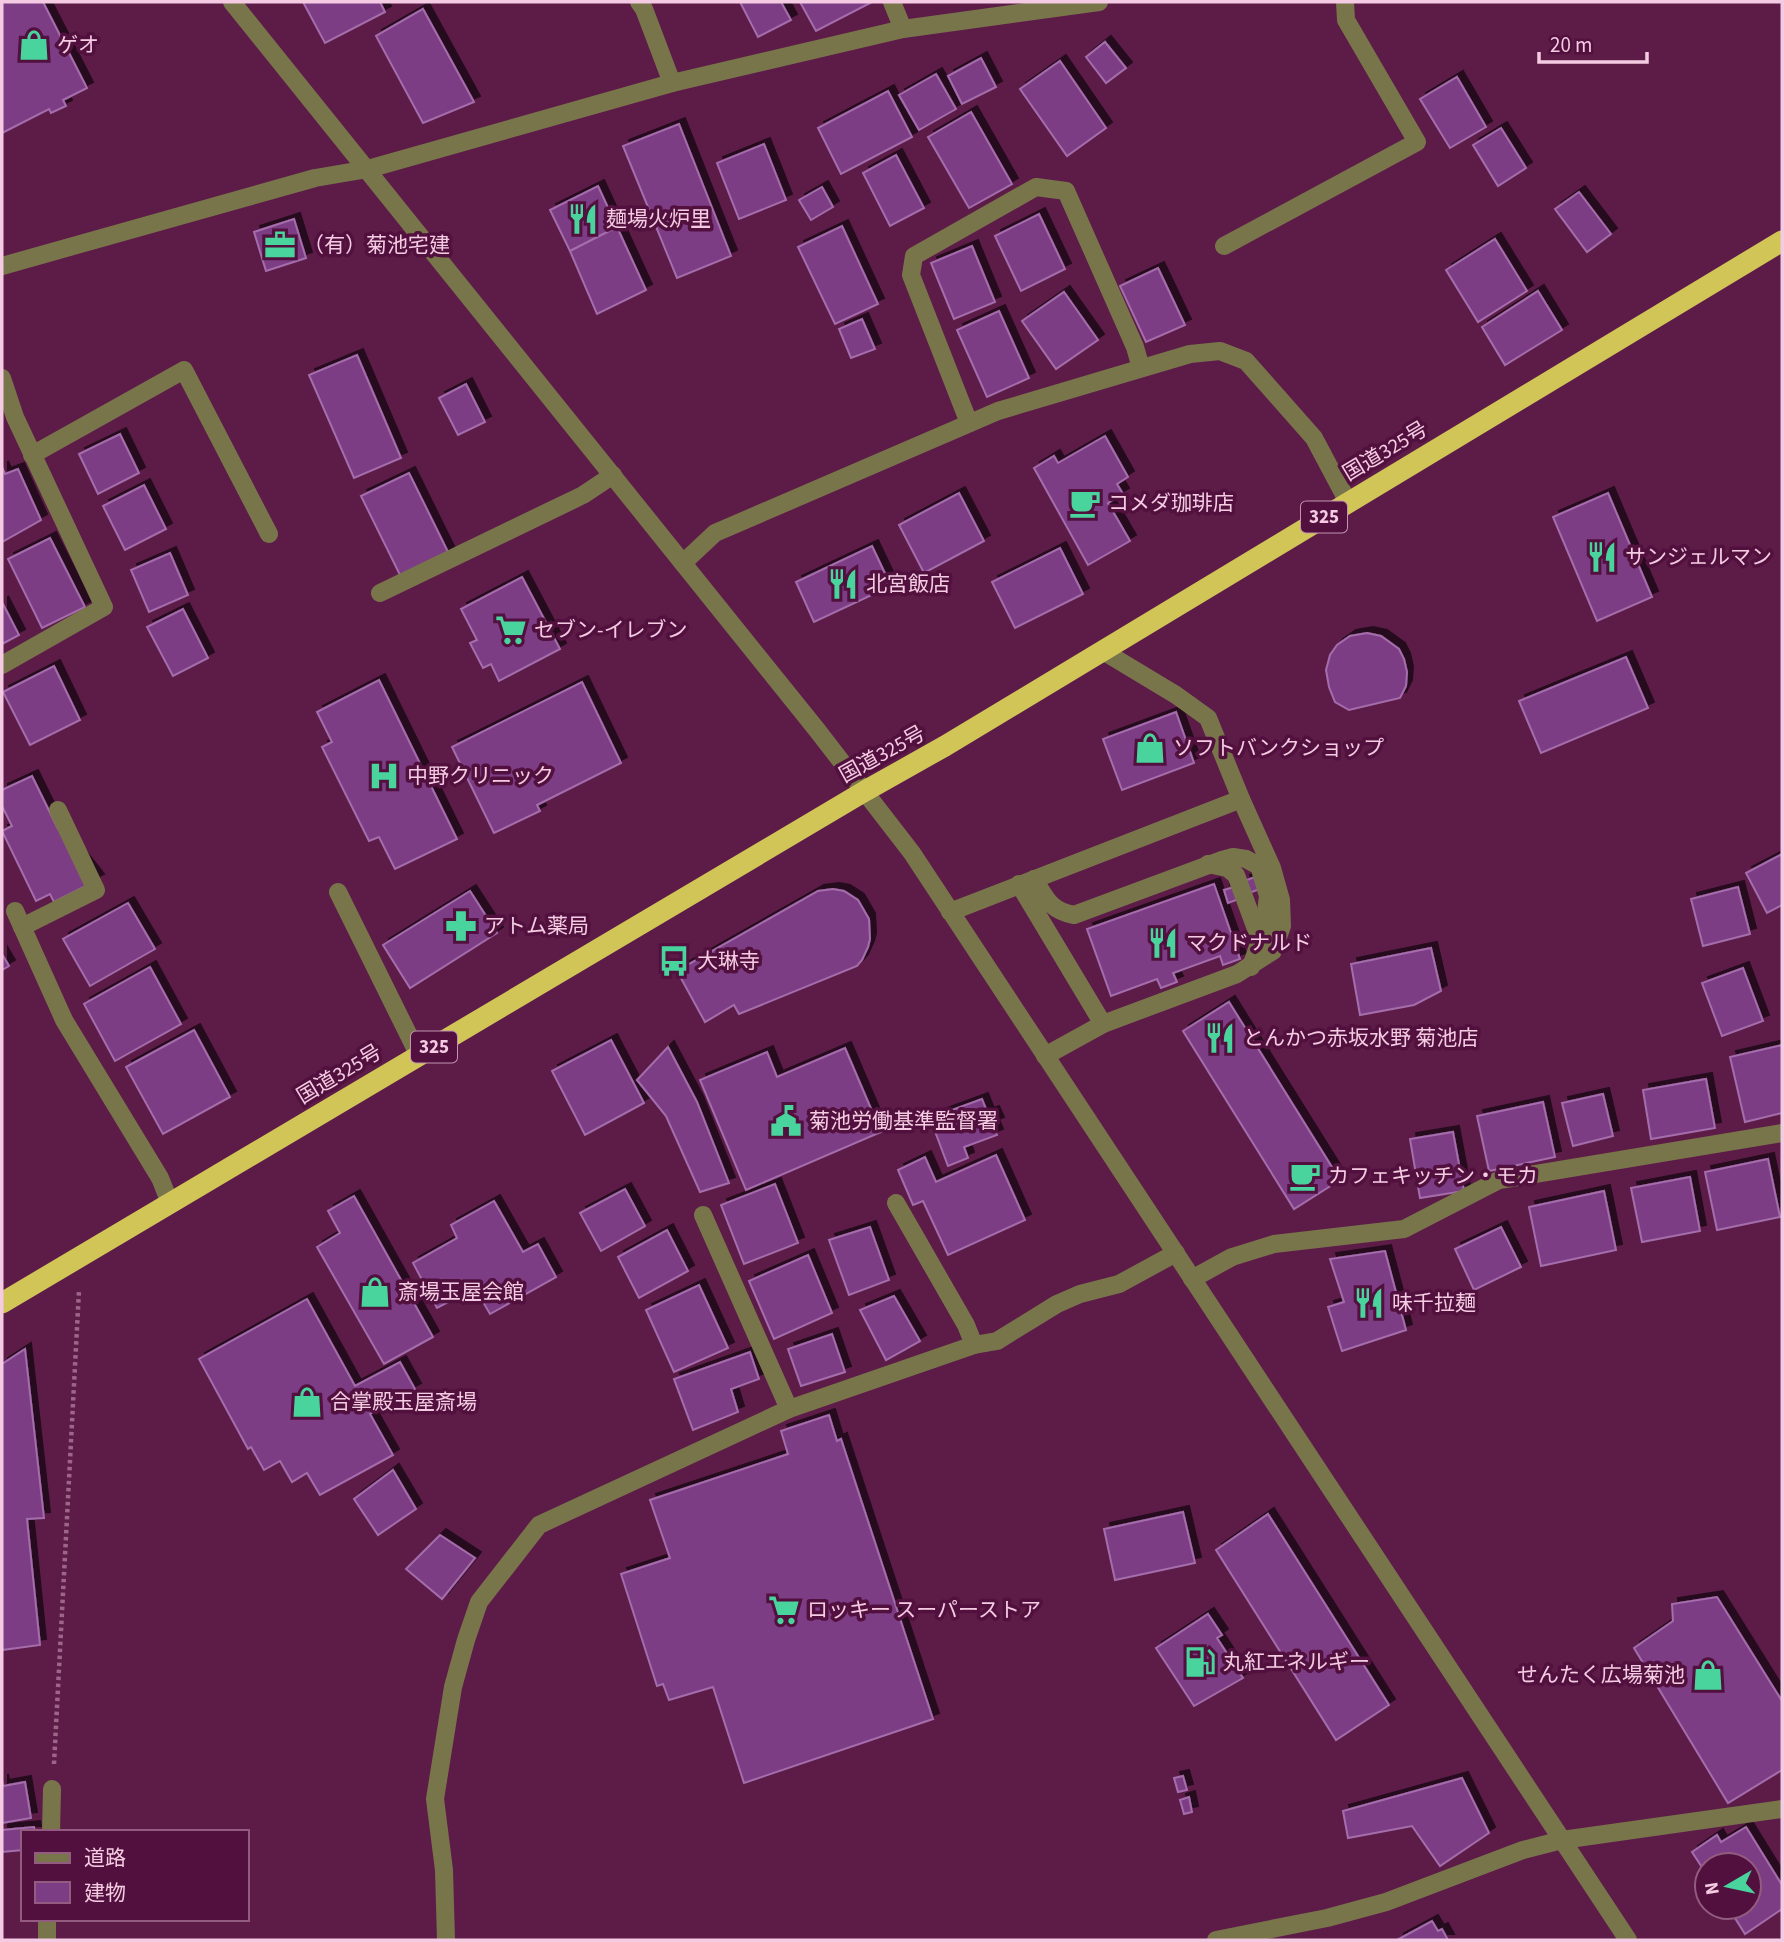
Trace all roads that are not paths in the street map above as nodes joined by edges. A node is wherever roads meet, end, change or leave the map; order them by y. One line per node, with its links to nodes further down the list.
1 (232, 2): 8 (street)
2 (639, 2): 7 (street)
3 (892, 2): 6 (street)
4 (1099, 2): 6 (street)
5 (1345, 2): 10 (street)
6 (903, 29): 7 (street)
7 (672, 83): 8 (street)
8 (368, 169): 11 (street); 17 (street)
9 (1782, 241): 18 (highway, 国道325号 / 325)
10 (1224, 246)
11 (2, 265)
12 (1141, 368): 15 (street); 15 (street); 18 (street)
13 (2, 378): 14 (street)
14 (8, 419): 16 (street)
15 (970, 423): 20 (street)
16 (32, 455): 19 (street); 23 (street)
17 (613, 475): 20 (street); 21 (street)
18 (1348, 502): 22 (highway, 国道325号 / 325)
19 (269, 534)
20 (683, 563): 24 (street)
21 (380, 593)
22 (1103, 651): 24 (highway, 国道325号 / 325); 25 (street)
23 (2, 665)
24 (865, 790): 30 (street); 34 (highway, 国道325号 / 325)
25 (1241, 799): 28 (street); 32 (street)
26 (58, 810): 37 (street)
27 (1208, 864): 28 (street); 31 (street); 31 (street)
28 (1027, 881): 30 (street); 33 (street)
29 (338, 892): 34 (street)
30 (950, 912): 35 (street)
31 (1260, 940): 32 (street)
32 (1251, 967): 33 (street)
33 (1103, 1024): 35 (street)
34 (419, 1056): 37 (highway, 国道325号 / 325)
35 (1045, 1056): 40 (street)
36 (1782, 1133): 41 (street)
37 (170, 1203): 42 (highway, 国道325号 / 325)
38 (896, 1203): 43 (street)
39 (703, 1215): 44 (street)
40 (1175, 1253): 41 (street); 43 (street)
41 (1192, 1279): 48 (street)
42 (2, 1303)
43 (974, 1345): 44 (street)
44 (789, 1409): 51 (street)
45 (52, 1789): 47 (street)
46 (1782, 1809): 48 (street)
47 (51, 1830)
48 (1562, 1840): 52 (street); 53 (street)
49 (47, 1921): 50 (street)
50 (47, 1940)
51 (446, 1940)
52 (1216, 1940)
53 (1628, 1940)

